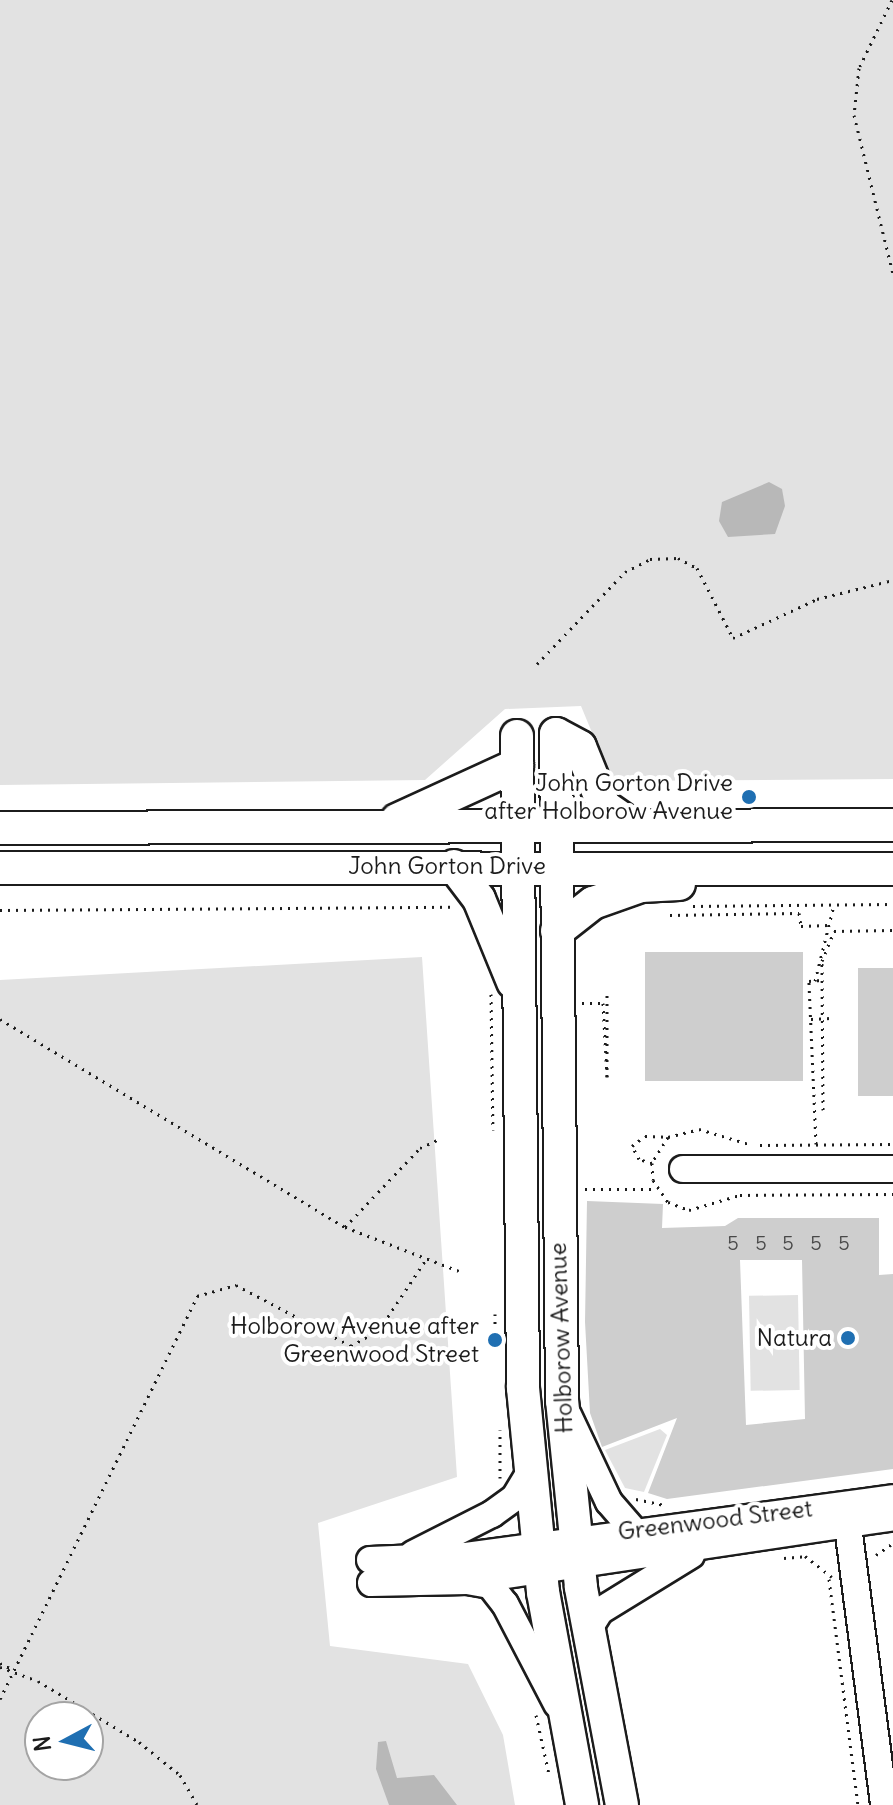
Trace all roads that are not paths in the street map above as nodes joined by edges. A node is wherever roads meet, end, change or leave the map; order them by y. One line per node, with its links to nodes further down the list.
1 (631, 825): 2 (main road, John Gorton Drive); 4 (main road, John Gorton Drive); 4 (main road, Holborow Avenue)
2 (893, 825)
3 (517, 826): 4 (main road, John Gorton Drive); 5 (main road, John Gorton Drive); 5 (main road, Holborow Avenue); 8 (main road, Holborow Avenue)
4 (557, 826): 9 (main road, Holborow Avenue)
5 (379, 827): 6 (main road, John Gorton Drive)
6 (0, 828)
7 (454, 866): 8 (main road, John Gorton Drive); 11 (main road, John Gorton Drive); 14 (main road)
8 (517, 866): 9 (main road, John Gorton Drive); 14 (main road, Holborow Avenue)
9 (557, 866): 10 (main road, John Gorton Drive); 13 (main road, Holborow Avenue)
10 (825, 867): 12 (main road, John Gorton Drive); 13 (main road)
11 (0, 868)
12 (893, 869)
13 (557, 931): 17 (main road, Holborow Avenue)
14 (504, 991): 18 (main road, Holborow Avenue)
15 (683, 1169): 16 (street)
16 (893, 1169)
17 (562, 1401): 22 (street); 24 (main road, Holborow Avenue)
18 (530, 1472): 25 (main road, Holborow Avenue); 26 (street)
19 (893, 1498): 20 (street, Greenwood Street)
20 (847, 1515): 21 (street, Greenwood Street); 22 (street, Greenwood Street); 23 (street, Greenwood Street); 30 (street)
21 (893, 1517)
22 (633, 1530): 24 (street, Greenwood Street)
23 (704, 1547): 24 (street, Greenwood Street); 28 (street)
24 (576, 1552): 25 (street); 28 (main road, Holborow Avenue)
25 (539, 1558): 26 (street); 27 (street); 29 (main road, Holborow Avenue)
26 (403, 1559): 27 (street)
27 (467, 1581): 29 (street)
28 (588, 1630): 32 (main road, Holborow Avenue)
29 (565, 1718): 31 (main road, Holborow Avenue)
30 (886, 1768): 33 (street)
31 (582, 1805)
32 (622, 1805)
33 (884, 1805)

